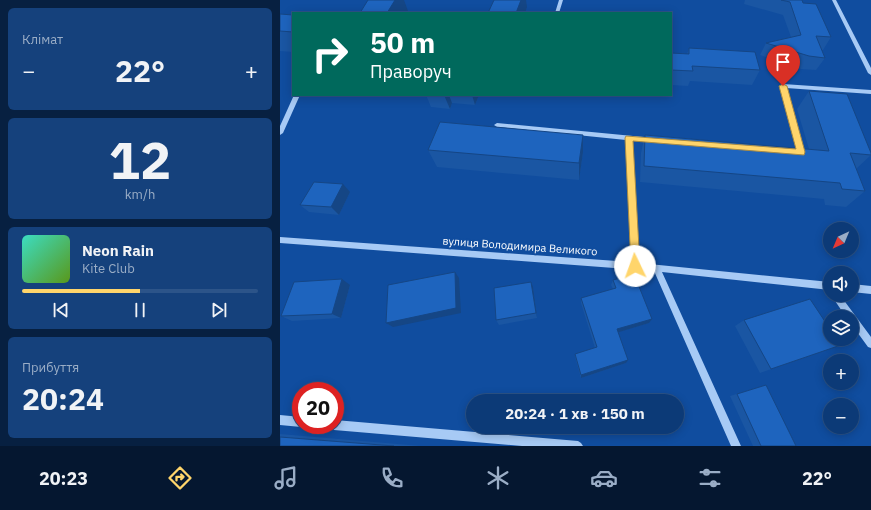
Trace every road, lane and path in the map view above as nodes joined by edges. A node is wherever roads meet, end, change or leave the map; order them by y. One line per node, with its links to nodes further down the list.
1 (560, 0): 3 (street)
2 (834, 0): 4 (street)
3 (557, 12)
4 (871, 73)
5 (871, 92): 11 (street)
6 (297, 96): 8 (street)
7 (497, 125): 9 (street)
8 (280, 133)
9 (629, 138): 10 (street); 13 (street)
10 (660, 140)
11 (786, 151)
12 (280, 240): 13 (street, вулиця Володимира Великого)
13 (635, 266): 14 (street, вулиця Володимира Великого)
14 (656, 268): 15 (street, вулиця Володимира Великого); 24 (street)
15 (823, 286)
16 (859, 289): 17 (street)
17 (871, 290)
18 (859, 328): 19 (street)
19 (871, 344)
20 (280, 420): 21 (street)
21 (292, 421)
22 (344, 426): 23 (street)
23 (578, 446)
24 (736, 446)

